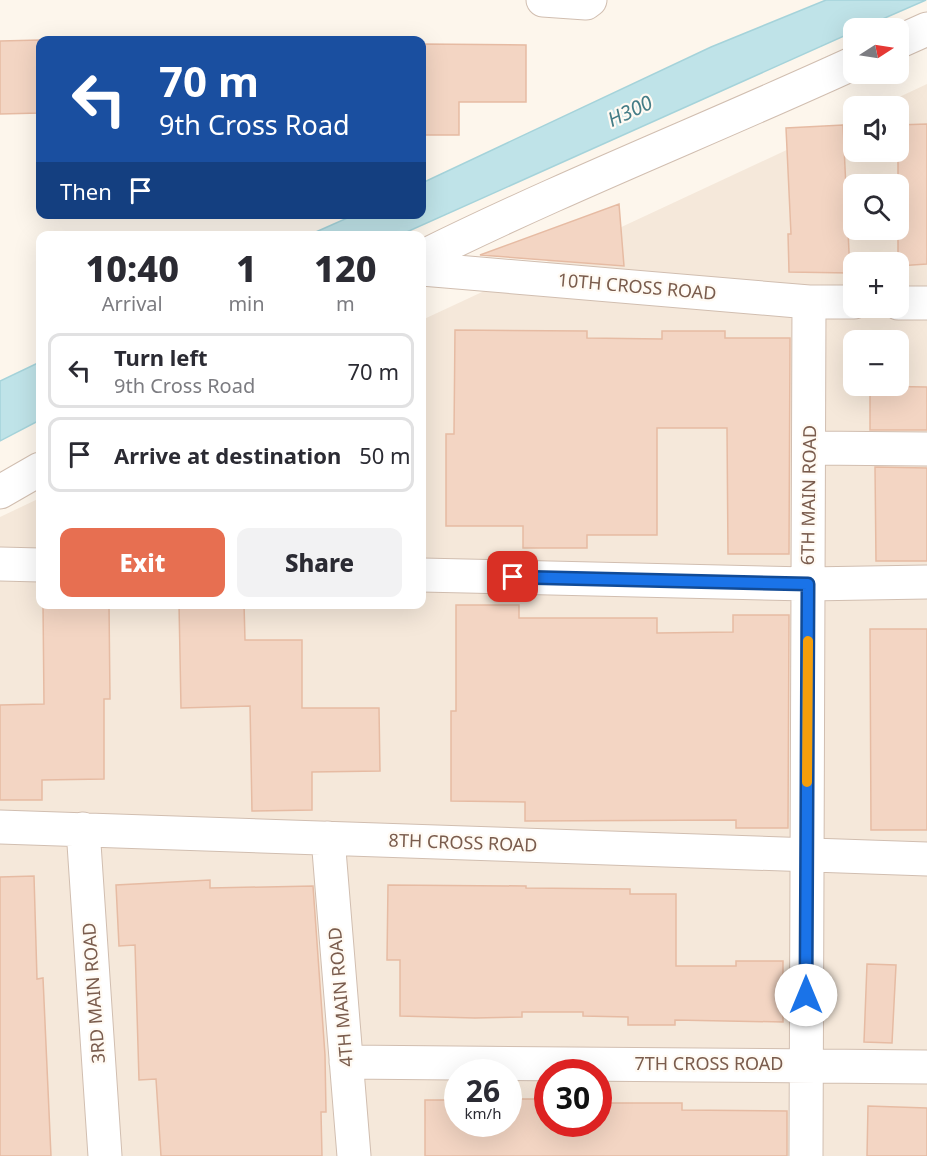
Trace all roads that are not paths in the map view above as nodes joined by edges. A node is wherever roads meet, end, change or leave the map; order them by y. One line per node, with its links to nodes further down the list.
1 (543, 0): 2 (street)
2 (590, 0)
3 (927, 29): 4 (street)
4 (909, 37)
5 (843, 68): 6 (street)
6 (426, 255)
7 (426, 269): 8 (street, 10TH CROSS ROAD)
8 (809, 302): 9 (street, 10TH CROSS ROAD); 12 (street, 6TH MAIN ROAD)
9 (843, 302)
10 (909, 303): 11 (street)
11 (927, 303)
12 (810, 448): 13 (street); 20 (street, 6TH MAIN ROAD)
13 (927, 449)
14 (36, 471): 15 (street)
15 (0, 492)
16 (0, 564): 17 (street)
17 (36, 565)
18 (426, 575): 20 (street)
19 (927, 582): 20 (street)
20 (808, 584): 24 (street, 6TH MAIN ROAD)
21 (0, 826): 22 (street, 8TH CROSS ROAD)
22 (83, 829): 23 (street, 8TH CROSS ROAD); 29 (street, 3RD MAIN ROAD)
23 (328, 838): 24 (street, 8TH CROSS ROAD); 26 (street, 4TH MAIN ROAD)
24 (807, 855): 25 (street, 8TH CROSS ROAD); 27 (street, 6TH MAIN ROAD)
25 (927, 859)
26 (346, 1062): 27 (street, 7TH CROSS ROAD); 30 (street, 4TH MAIN ROAD)
27 (806, 1065): 28 (street, 7TH CROSS ROAD); 31 (street, 6TH MAIN ROAD)
28 (927, 1067)
29 (105, 1156)
30 (354, 1156)
31 (806, 1156)

